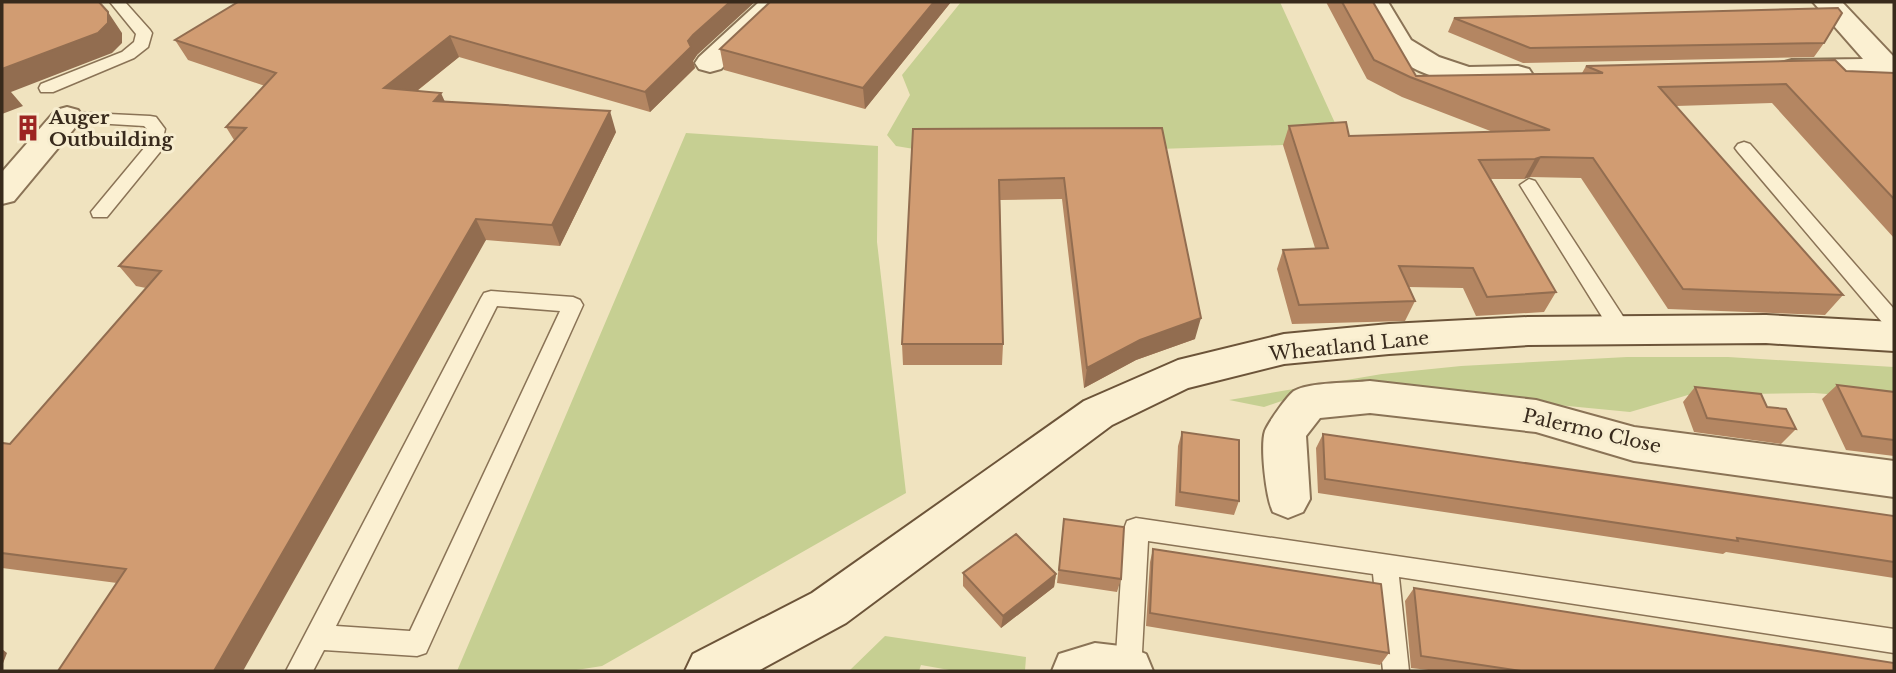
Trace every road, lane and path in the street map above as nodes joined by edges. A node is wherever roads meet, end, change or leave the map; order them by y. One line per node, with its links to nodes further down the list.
1 (117, 2): 9 (lane)
2 (775, 2): 5 (street)
3 (1374, 2): 8 (street)
4 (1827, 2): 7 (street)
5 (710, 63)
6 (1765, 70): 7 (street)
7 (1891, 71)
8 (1548, 74)
9 (47, 88)
10 (66, 117): 13 (street); 14 (lane)
11 (1744, 148): 15 (lane)
12 (1529, 185): 16 (lane)
13 (2, 193)
14 (100, 212)
15 (1894, 323)
16 (1621, 330): 17 (street, Wheatland Lane); 23 (street, Wheatland Lane)
17 (1894, 337)
18 (1894, 479): 19 (street, Palermo Close)
19 (1288, 499)
20 (1385, 564): 22 (lane); 26 (lane); 27 (lane)
21 (316, 637): 21 (lane); 24 (lane)
22 (1894, 641)
23 (725, 667)
24 (299, 671)
25 (1076, 671): 26 (street)
26 (1129, 671)
27 (1396, 671)

